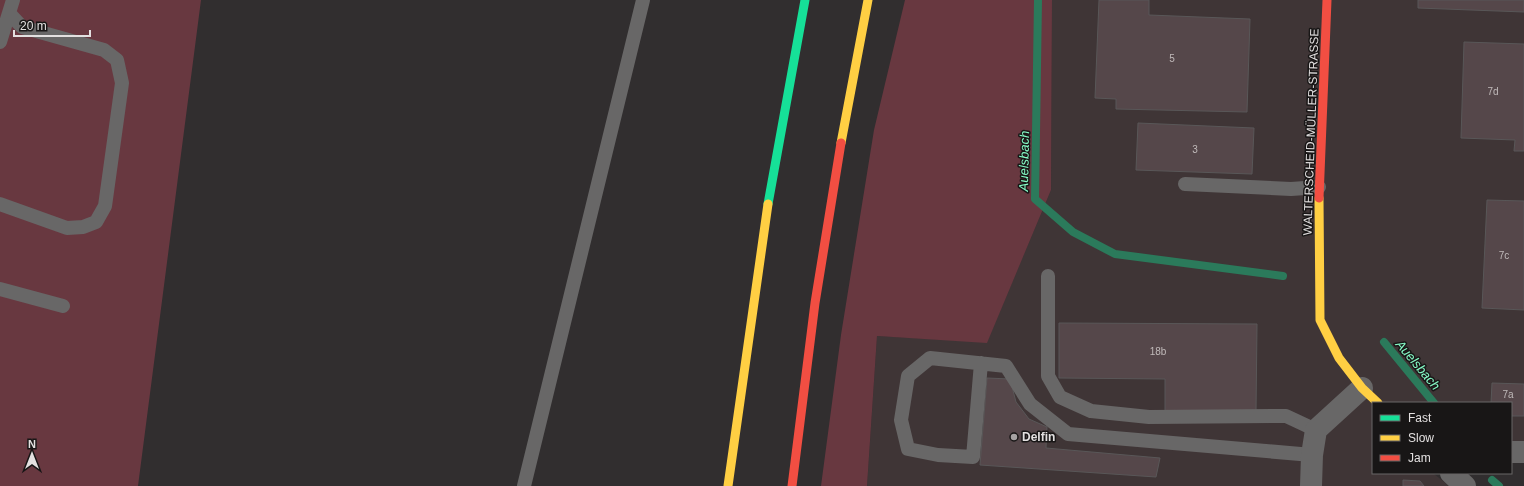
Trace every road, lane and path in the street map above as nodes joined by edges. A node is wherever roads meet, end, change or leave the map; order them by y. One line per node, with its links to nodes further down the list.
1 (643, 0): 21 (lane)
2 (805, 0): 22 (main road)
3 (868, 0): 23 (main road)
4 (1327, 0): 8 (main road, WALTERSCHEID-MÜLLER-STRASSE)
5 (11, 6): 6 (lane); 9 (lane)
6 (0, 42)
7 (1185, 184): 8 (lane)
8 (1319, 187): 14 (main road, WALTERSCHEID-MÜLLER-STRASSE)
9 (0, 204)
10 (1048, 276): 16 (lane)
11 (0, 290): 12 (lane)
12 (63, 306)
13 (981, 363): 13 (lane); 19 (lane)
14 (1362, 388): 15 (main road, WALTERSCHEID-MÜLLER-STRASSE); 16 (street)
15 (1377, 402)
16 (1316, 430): 19 (street)
17 (1512, 452): 18 (street)
18 (1524, 452)
19 (1312, 455): 24 (street)
20 (1452, 474): 26 (street)
21 (524, 486)
22 (728, 486)
23 (792, 486)
24 (1311, 486): 25 (lane)
25 (1318, 486)
26 (1465, 486)

